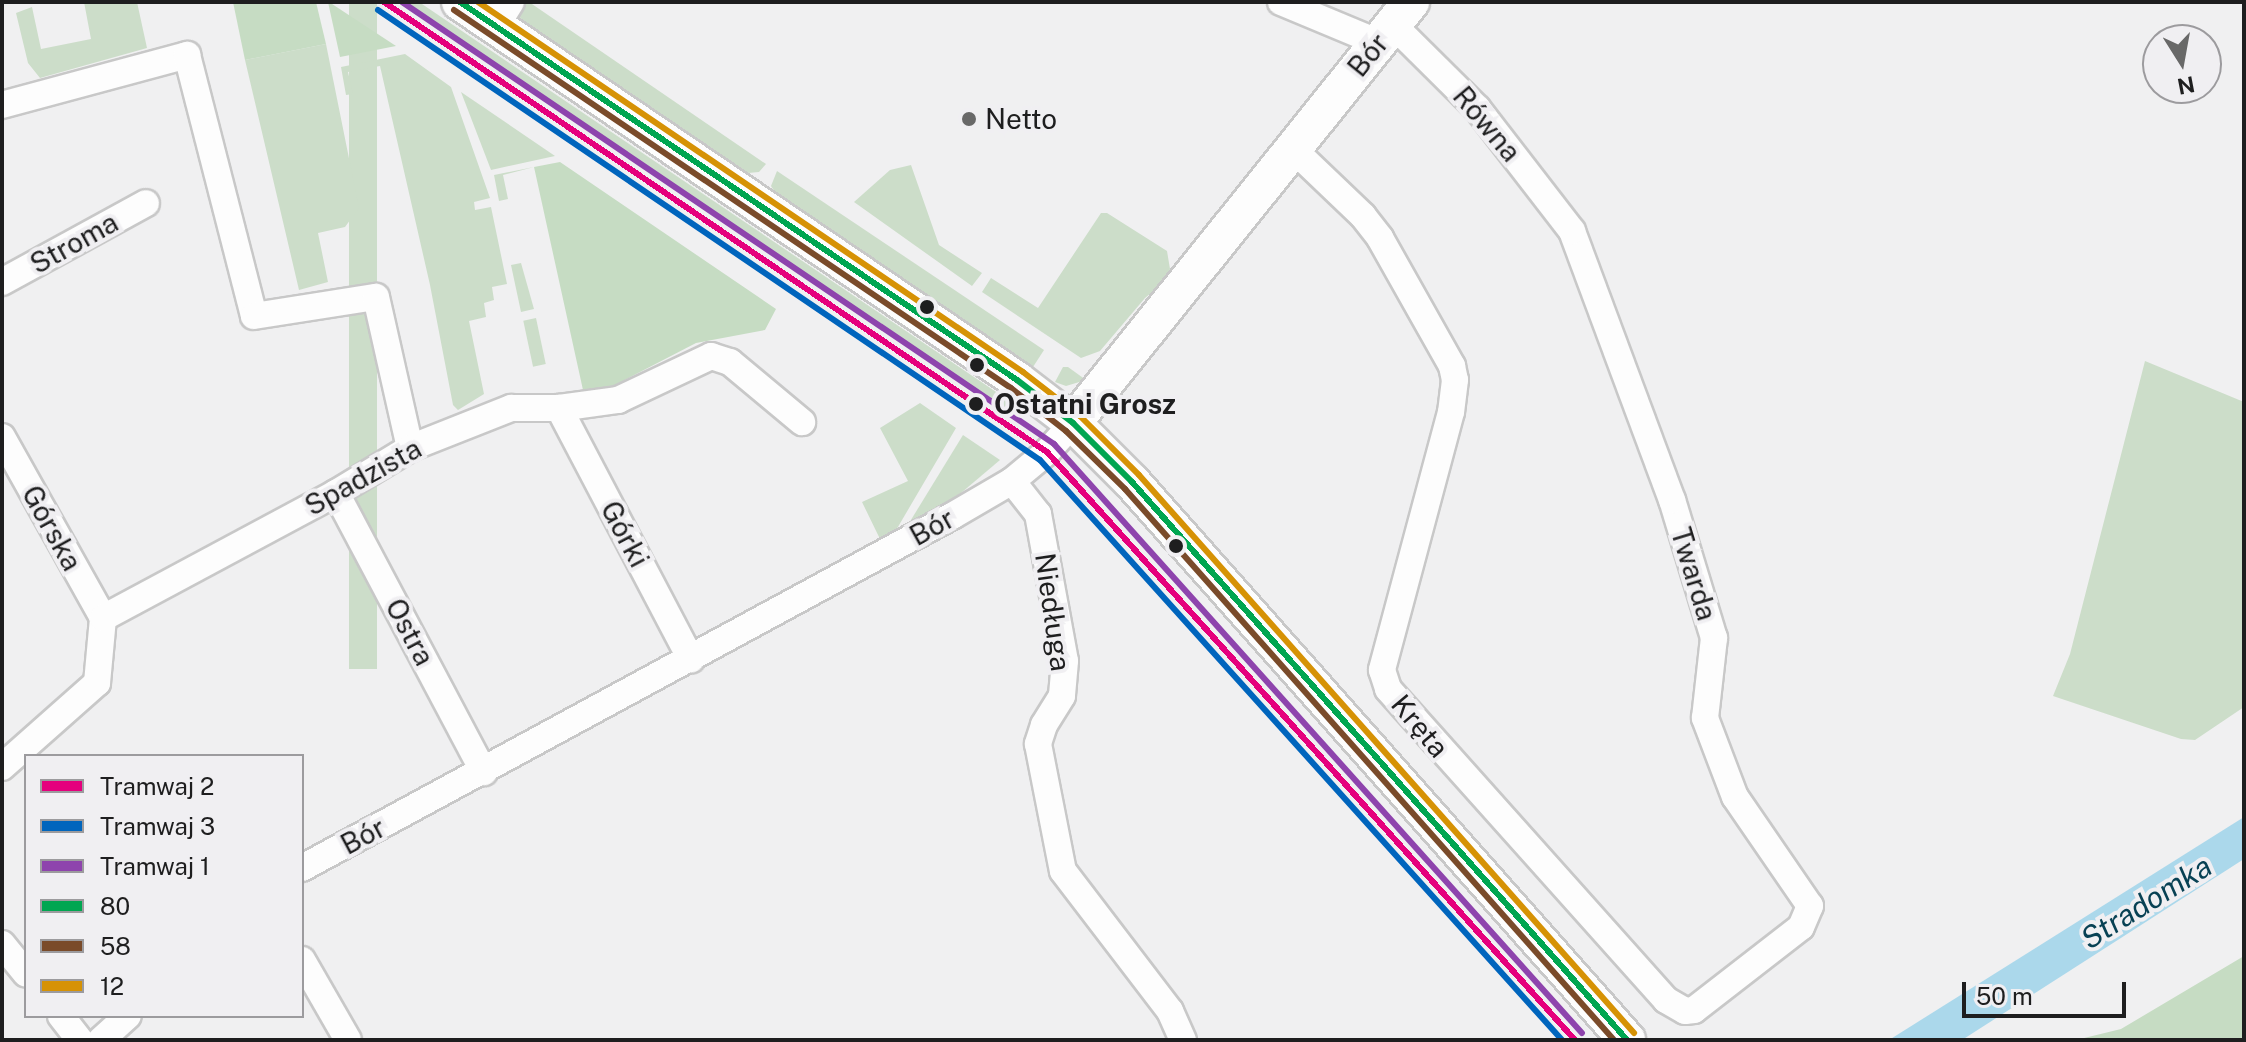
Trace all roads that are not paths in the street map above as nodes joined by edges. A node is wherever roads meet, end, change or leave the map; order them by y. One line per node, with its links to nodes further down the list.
1 (460, 2): 3 (street)
2 (1281, 2): 4 (street)
3 (503, 14): 12 (street)
4 (1394, 23): 6 (street, Bór); 8 (street, Równa)
5 (2, 105): 14 (street)
6 (1293, 149): 12 (street, Bór); 22 (street, Kręta)
7 (146, 203): 9 (street, Stroma)
8 (1572, 231): 22 (street, Twarda)
9 (2, 282)
10 (559, 408): 11 (street, Spadzista); 14 (street, Spadzista); 18 (street, Górki)
11 (802, 422)
12 (1073, 423): 15 (street, Bór); 32 (street)
13 (2, 437): 17 (street, Górska)
14 (410, 448): 16 (street, Spadzista)
15 (1012, 481): 18 (street, Bór); 31 (street, Niedługa)
16 (336, 493): 17 (street, Spadzista); 20 (street, Ostra)
17 (103, 618): 19 (street)
18 (691, 659): 20 (street, Bór)
19 (2, 767)
20 (484, 772): 21 (street, Bór)
21 (304, 867)
22 (1810, 906)
23 (2, 944): 25 (street)
24 (304, 963): 30 (street)
25 (24, 972)
26 (63, 1018): 28 (street)
27 (126, 1018): 29 (street)
28 (80, 1040)
29 (101, 1040)
30 (348, 1040)
31 (1183, 1040)
32 (1627, 1040)

